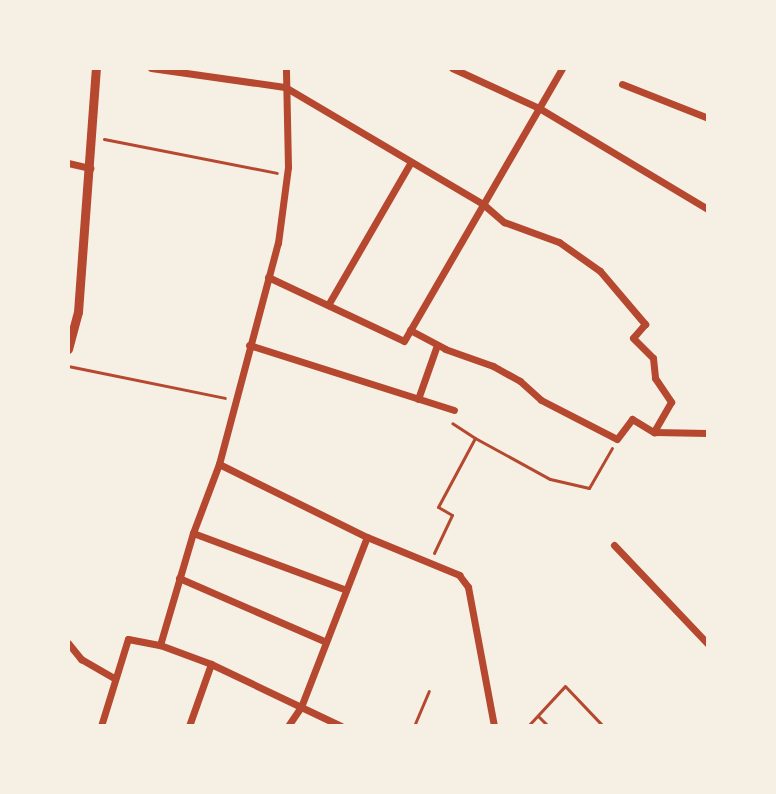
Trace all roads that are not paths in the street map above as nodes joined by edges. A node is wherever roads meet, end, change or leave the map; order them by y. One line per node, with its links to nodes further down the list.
1 (96, 68): 12 (street)
2 (151, 68): 7 (street)
3 (286, 68): 7 (street)
4 (452, 68): 8 (street)
5 (562, 68): 8 (street)
6 (622, 84): 9 (street)
7 (285, 87): 10 (street); 15 (street)
8 (539, 108): 13 (street); 14 (street)
9 (708, 118)
10 (411, 162): 13 (street); 16 (street)
11 (68, 163): 12 (street)
12 (90, 168): 17 (street)
13 (483, 204): 18 (street); 24 (street)
14 (708, 209)
15 (268, 277): 16 (street); 19 (street)
16 (328, 305): 18 (street)
17 (72, 322): 21 (street)
18 (410, 330): 20 (street)
19 (249, 345): 22 (street); 26 (street)
20 (437, 345): 22 (street); 24 (street)
21 (68, 349)
22 (418, 399): 23 (street)
23 (454, 410)
24 (654, 432): 25 (street)
25 (708, 433)
26 (219, 464): 27 (street); 28 (street)
27 (193, 533): 30 (street); 31 (street)
28 (367, 537): 31 (street); 43 (street)
29 (614, 545): 34 (street)
30 (179, 578): 32 (street); 35 (street)
31 (346, 590): 32 (street)
32 (326, 642): 38 (street)
33 (68, 643): 37 (street)
34 (708, 644)
35 (160, 645): 36 (street); 37 (street)
36 (211, 664): 38 (street); 40 (street)
37 (115, 679): 39 (street)
38 (301, 707): 41 (street); 42 (street)
39 (101, 726)
40 (189, 726)
41 (288, 726)
42 (341, 726)
43 (494, 726)

